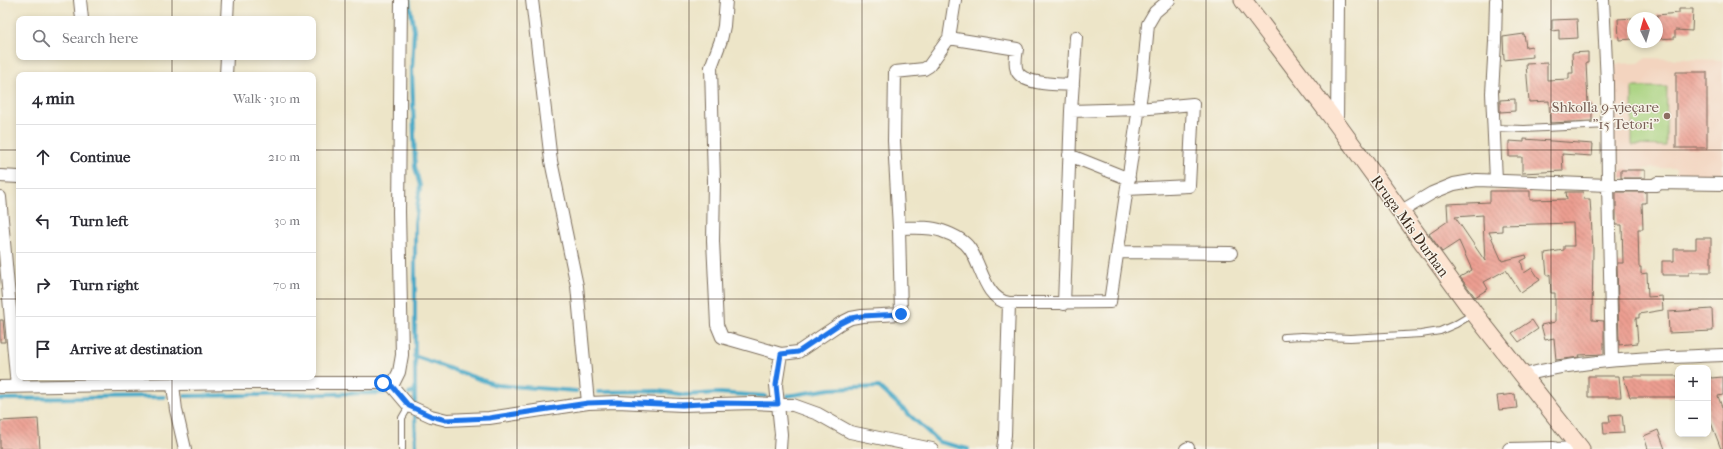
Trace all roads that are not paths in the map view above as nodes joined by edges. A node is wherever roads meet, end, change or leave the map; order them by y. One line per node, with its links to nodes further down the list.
1 (80, 0): 12 (street)
2 (228, 0): 13 (street)
3 (400, 0): 49 (street)
4 (532, 0): 52 (street)
5 (726, 0): 40 (street)
6 (955, 0): 15 (street)
7 (1169, 0): 19 (street)
8 (1243, 0): 21 (street, Rruga Mis Durhan)
9 (1338, 0): 21 (street)
10 (1496, 0): 23 (street)
11 (1603, 0): 22 (street)
12 (82, 16)
13 (227, 16)
14 (1076, 37): 18 (street)
15 (949, 38): 18 (street); 33 (street)
16 (226, 60): 17 (street)
17 (226, 72)
18 (1073, 85): 20 (street)
19 (1139, 109): 20 (street); 28 (street); 28 (street)
20 (1071, 111): 24 (street)
21 (1337, 124): 32 (street, Rruga Mis Durhan)
22 (1608, 125): 23 (lane); 30 (street)
23 (1493, 128): 27 (street)
24 (1069, 155): 28 (street); 37 (street)
25 (0, 176): 26 (street)
26 (16, 177)
27 (1496, 180): 30 (street); 32 (street)
28 (1128, 184): 34 (street)
29 (1723, 184): 30 (street)
30 (1608, 186): 42 (street)
31 (0, 197): 44 (street)
32 (1400, 212): 38 (street, Rruga Mis Durhan)
33 (899, 228): 36 (street); 40 (street)
34 (1118, 252): 35 (street); 37 (street)
35 (1231, 253)
36 (1009, 304): 37 (street); 55 (street)
37 (1064, 304)
38 (1474, 313): 39 (lane); 43 (street, Rruga Mis Durhan)
39 (1284, 337)
40 (781, 354): 53 (street)
41 (1723, 355): 42 (street)
42 (1612, 360): 43 (street)
43 (1524, 375): 56 (street, Rruga Mis Durhan)
44 (16, 376)
45 (16, 380): 51 (street)
46 (237, 380): 48 (street); 49 (street)
47 (156, 381): 48 (street); 51 (street)
48 (173, 385): 57 (street)
49 (392, 386): 54 (street)
50 (0, 387): 51 (street)
51 (17, 387)
52 (588, 403): 53 (street); 54 (street)
53 (778, 404): 59 (street); 60 (street)
54 (409, 406): 58 (lane)
55 (1006, 448)
56 (1580, 448): 62 (street)
57 (185, 449)
58 (402, 449)
59 (780, 449)
60 (932, 449)
61 (1509, 449): 62 (street)
62 (1554, 449)

